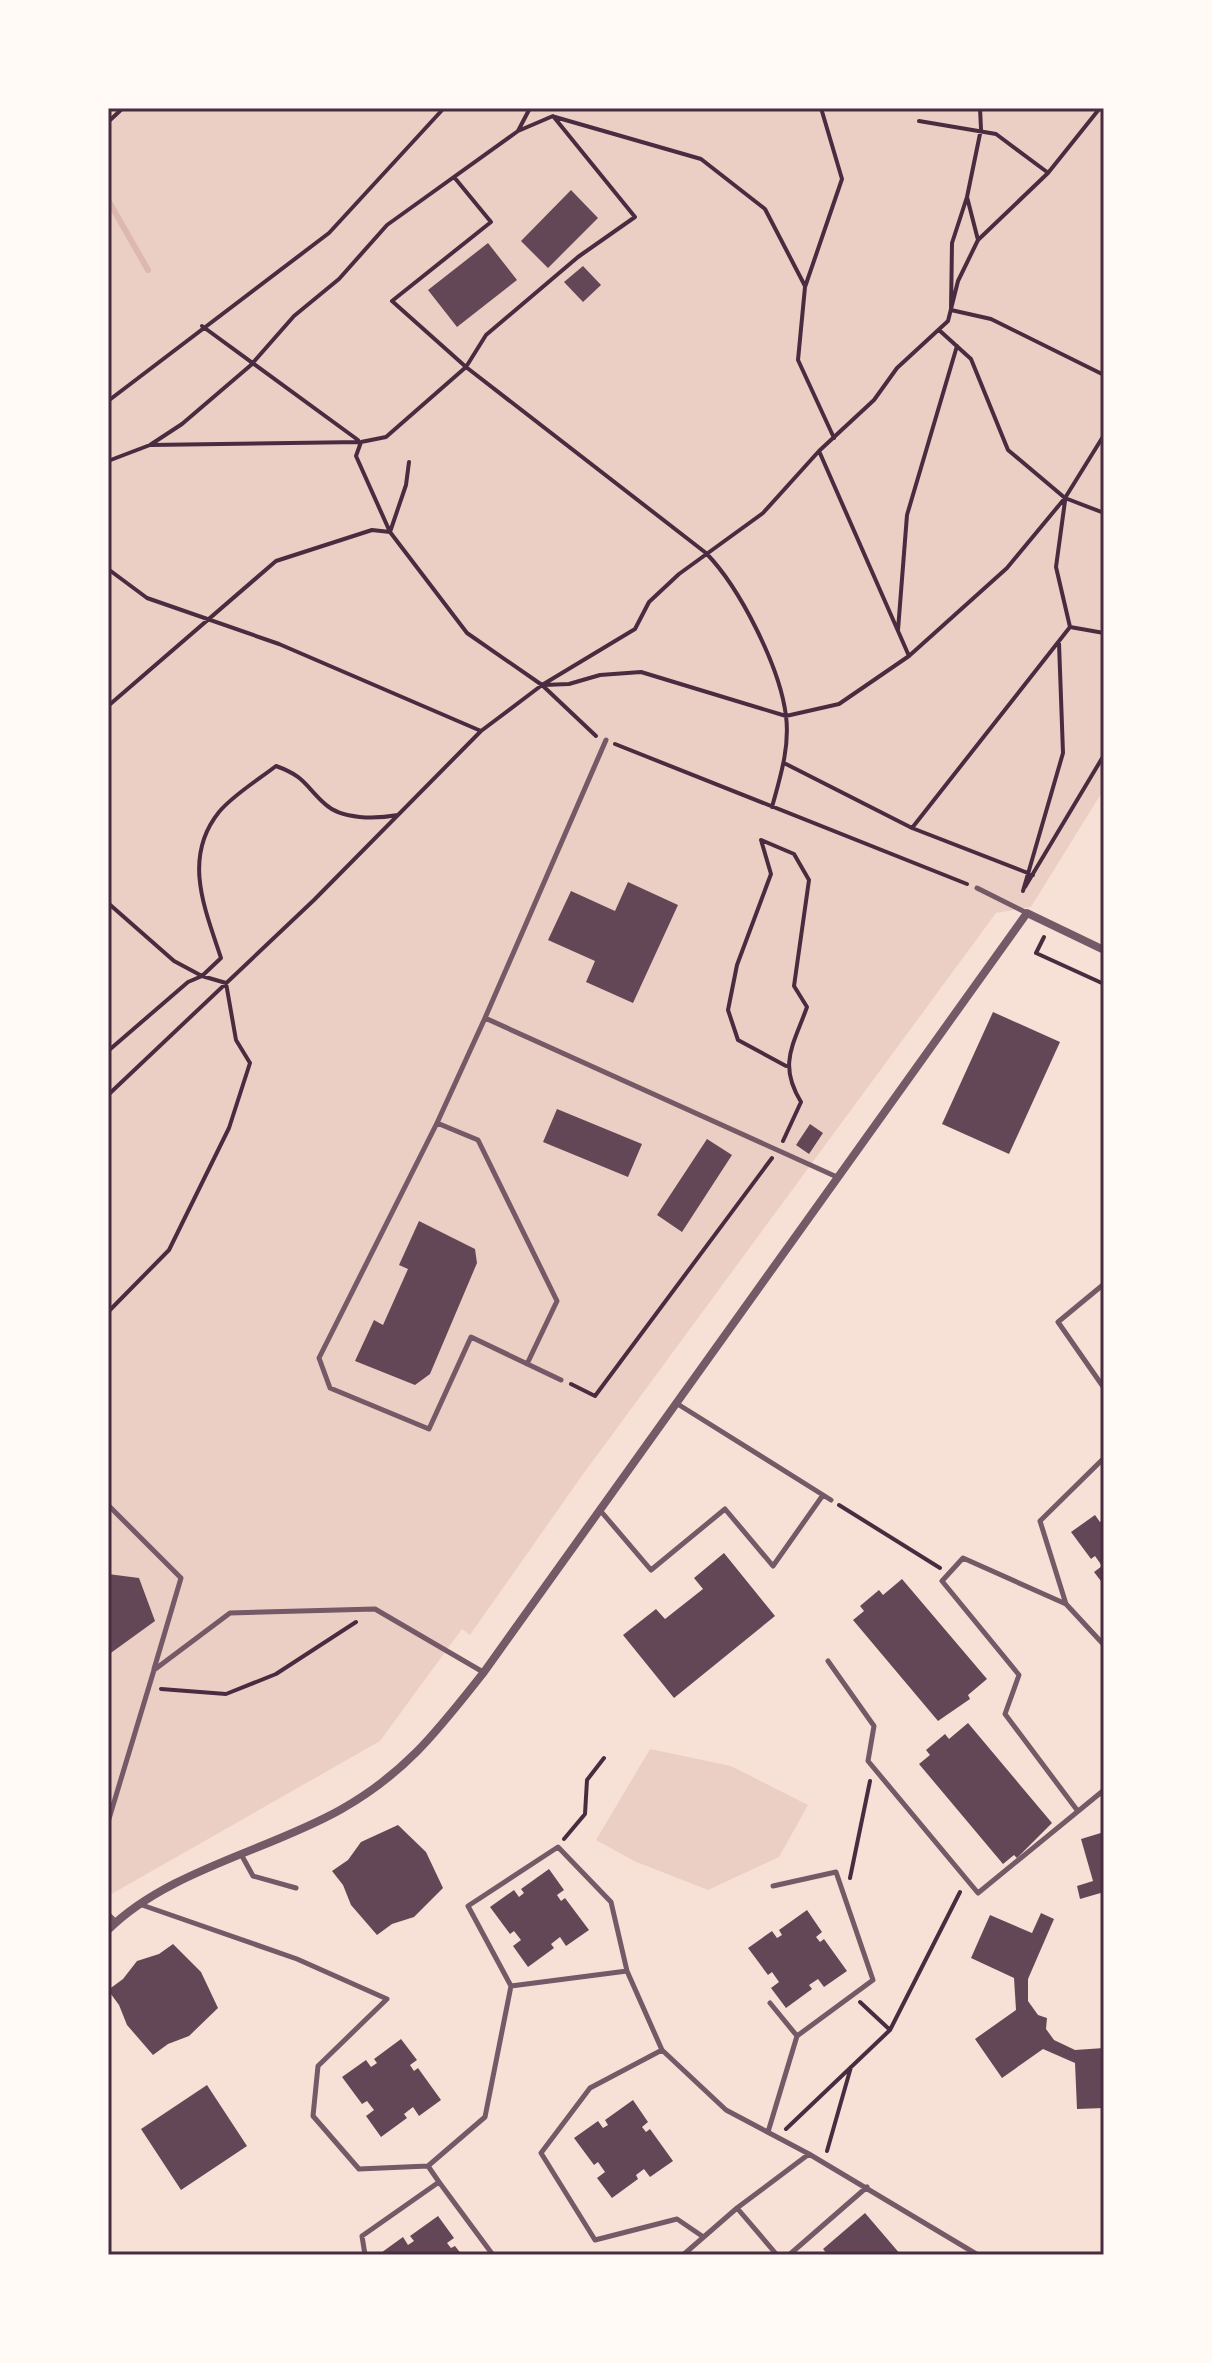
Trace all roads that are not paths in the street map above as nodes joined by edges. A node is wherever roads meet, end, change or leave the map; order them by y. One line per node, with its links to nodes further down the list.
1 (606, 740): 5 (lane)
2 (977, 888): 3 (lane)
3 (1027, 913): 4 (street); 7 (street)
4 (1104, 950)
5 (485, 1018): 6 (lane); 7 (lane)
6 (437, 1123): 9 (lane); 9 (lane)
7 (837, 1177): 12 (street)
8 (1104, 1284): 11 (lane)
9 (527, 1364): 10 (lane)
10 (561, 1380)
11 (1104, 1388)
12 (675, 1403): 14 (lane); 17 (street)
13 (1104, 1458): 18 (lane)
14 (823, 1495): 15 (lane); 17 (lane)
15 (831, 1500)
16 (108, 1505): 21 (lane)
17 (599, 1509): 22 (street)
18 (1066, 1604): 19 (lane); 24 (lane)
19 (1104, 1645)
20 (828, 1661): 24 (lane)
21 (154, 1670): 22 (lane); 25 (lane)
22 (484, 1672): 26 (street)
23 (1104, 1790): 24 (lane)
24 (1077, 1810)
25 (108, 1822)
26 (242, 1856): 28 (lane); 29 (street)
27 (773, 1886): 36 (lane)
28 (296, 1888)
29 (139, 1903): 31 (street); 40 (lane)
30 (108, 1914): 31 (lane)
31 (116, 1922): 32 (street)
32 (108, 1930)
33 (627, 1971): 34 (lane); 34 (lane); 37 (lane)
34 (511, 1986): 40 (lane)
35 (770, 2003): 36 (lane)
36 (797, 2036): 38 (lane)
37 (662, 2050): 38 (lane); 44 (lane)
38 (768, 2132): 39 (lane)
39 (809, 2154): 42 (lane); 43 (lane)
40 (428, 2166): 41 (lane)
41 (439, 2182): 45 (lane); 46 (lane)
42 (867, 2187): 49 (lane); 50 (lane)
43 (737, 2208): 44 (lane); 48 (lane)
44 (702, 2236): 47 (lane)
45 (365, 2255)
46 (493, 2255)
47 (683, 2255)
48 (777, 2255)
49 (789, 2255)
50 (978, 2255)

